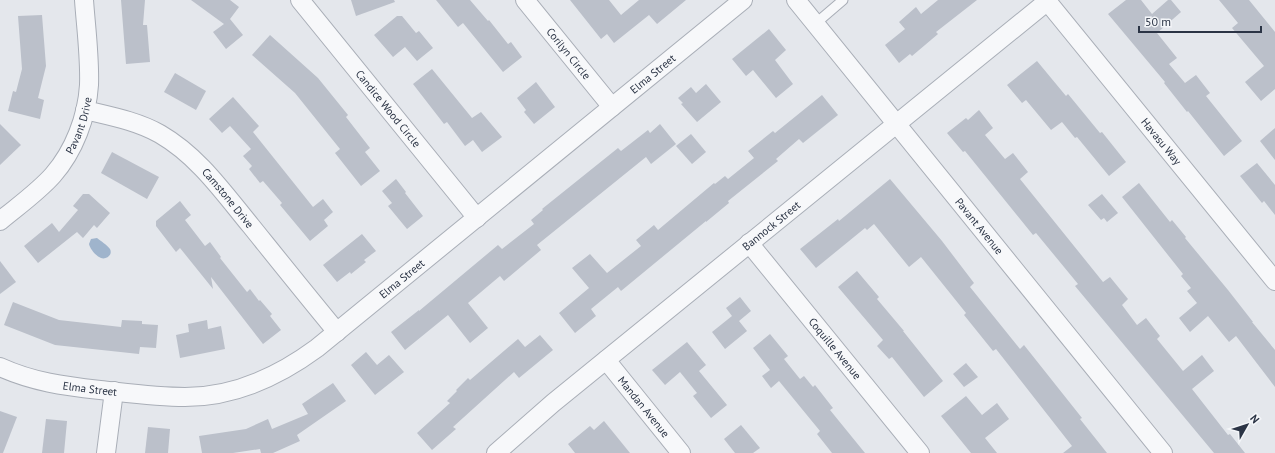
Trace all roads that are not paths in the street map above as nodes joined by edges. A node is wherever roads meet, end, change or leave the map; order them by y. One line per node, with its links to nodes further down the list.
1 (84, 0): 10 (street, Pavant Drive)
2 (300, 0): 12 (street, Candice Wood Circle)
3 (525, 0): 9 (street, Corilyn Circle)
4 (743, 0): 9 (street, Elma Street)
5 (796, 0): 8 (street, Pavant Avenue)
6 (843, 0): 8 (lane)
7 (1048, 1): 11 (street, Bannock Street); 15 (street, Havasu Way)
8 (815, 24): 11 (street, Pavant Avenue)
9 (612, 107): 12 (street, Elma Street)
10 (85, 110): 13 (street, Pavant Drive); 16 (street, Camstone Drive)
11 (896, 124): 14 (street, Bannock Street); 24 (street, Pavant Avenue)
12 (477, 218): 16 (street, Elma Street)
13 (0, 221)
14 (750, 243): 17 (street, Bannock Street); 23 (street, Coquille Avenue)
15 (1275, 281)
16 (337, 332): 19 (street, Elma Street)
17 (606, 360): 21 (street, Bannock Street); 22 (street, Mandan Avenue)
18 (0, 367): 19 (street, Elma Street)
19 (114, 391): 20 (street)
20 (106, 453)
21 (496, 453)
22 (681, 453)
23 (920, 453)
24 (1163, 453)

